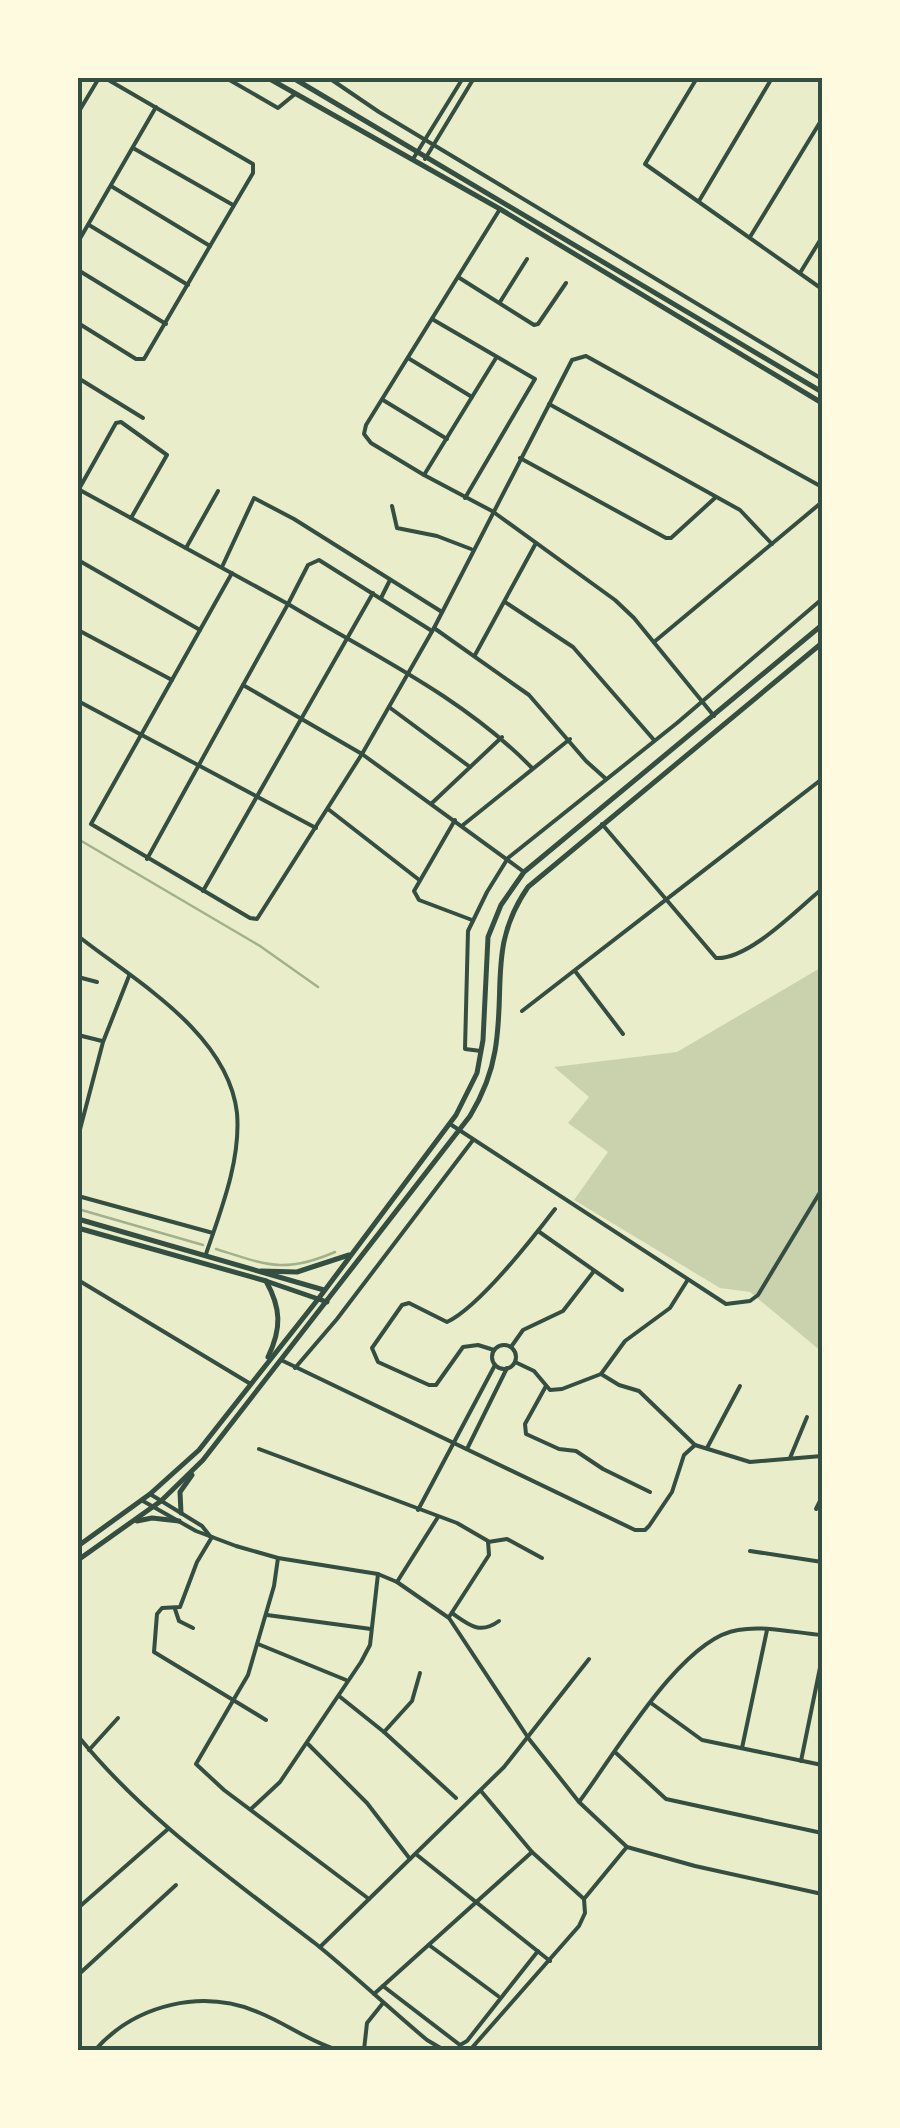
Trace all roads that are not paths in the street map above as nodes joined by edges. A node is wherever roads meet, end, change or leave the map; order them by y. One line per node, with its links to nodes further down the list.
1 (102, 78): 11 (street); 12 (street)
2 (226, 78): 10 (street)
3 (268, 78): 10 (main road)
4 (294, 78): 17 (main road)
5 (328, 78): 14 (street)
6 (464, 78): 14 (street)
7 (474, 78): 15 (street)
8 (696, 78): 22 (street)
9 (772, 78): 22 (street)
10 (296, 94): 19 (main road)
11 (156, 107): 16 (street); 23 (street)
12 (78, 113)
13 (822, 119): 26 (street)
14 (425, 139): 15 (street); 17 (street)
15 (434, 144): 18 (street); 44 (street)
16 (133, 148): 21 (street); 23 (street)
17 (418, 150): 18 (main road); 19 (street)
18 (427, 156): 20 (street); 45 (main road)
19 (413, 159): 20 (main road)
20 (422, 164): 24 (main road)
21 (111, 186): 25 (street); 29 (street)
22 (699, 201): 26 (street)
23 (233, 205): 29 (street)
24 (500, 209): 33 (street); 48 (main road)
25 (88, 224): 28 (street); 35 (street)
26 (750, 237): 32 (street)
27 (822, 237): 32 (street)
28 (78, 242)
29 (210, 246): 35 (street)
30 (527, 259): 37 (street)
31 (78, 270): 40 (street)
32 (800, 273): 36 (street)
33 (458, 277): 37 (street); 38 (street)
34 (566, 282): 37 (street)
35 (188, 284): 40 (street)
36 (822, 289)
37 (500, 302)
38 (432, 319): 41 (street); 42 (street)
39 (78, 324): 40 (street)
40 (166, 324)
41 (408, 358): 46 (street); 47 (street)
42 (496, 358): 46 (street); 58 (street)
43 (78, 378): 50 (street)
44 (822, 379)
45 (822, 392)
46 (472, 397): 51 (street)
47 (383, 400): 51 (street); 53 (street)
48 (822, 403)
49 (549, 404): 52 (street); 54 (street); 57 (street)
50 (143, 418)
51 (447, 439): 53 (street)
52 (520, 458): 57 (street); 61 (street)
53 (424, 475): 58 (street)
54 (822, 487)
55 (78, 489): 62 (street); 62 (street)
56 (218, 491): 65 (street)
57 (716, 496): 64 (street)
58 (465, 498): 61 (street)
59 (822, 502): 64 (street)
60 (392, 506): 66 (street)
61 (492, 512): 63 (street); 66 (street)
62 (130, 518): 65 (street)
63 (536, 543): 74 (street); 82 (street)
64 (772, 544): 82 (street)
65 (186, 548): 68 (street)
66 (472, 550): 76 (street)
67 (78, 560): 79 (street)
68 (222, 568): 69 (street); 70 (street)
69 (232, 573): 75 (street); 79 (street)
70 (390, 580): 72 (street); 76 (street)
71 (373, 593): 72 (street); 75 (street); 81 (street)
72 (381, 598): 80 (street)
73 (822, 599): 89 (street)
74 (505, 602): 84 (street); 96 (street)
75 (288, 604): 81 (street); 87 (street)
76 (442, 612): 80 (street)
77 (822, 624): 91 (main road)
78 (78, 630): 86 (street)
79 (200, 630): 86 (street)
80 (433, 630): 84 (street); 85 (street)
81 (348, 638): 85 (street); 92 (street)
82 (654, 642): 89 (street)
83 (822, 644): 107 (main road)
84 (475, 655): 95 (street)
85 (408, 674): 90 (street); 94 (street)
86 (172, 680): 93 (street)
87 (243, 685): 92 (street); 98 (street)
88 (78, 702): 93 (street)
89 (700, 702): 91 (street); 96 (street)
90 (389, 707): 97 (street); 99 (street)
91 (714, 716): 112 (main road)
92 (302, 719): 97 (street); 103 (street)
93 (141, 735): 98 (street); 111 (street)
94 (502, 737): 99 (street); 100 (street)
95 (570, 739): 100 (street); 101 (street)
96 (654, 741): 101 (street)
97 (362, 754): 104 (street); 105 (street)
98 (199, 765): 103 (street); 111 (street)
99 (470, 768): 104 (street)
100 (532, 768): 108 (street)
101 (605, 778): 110 (street)
102 (822, 779): 116 (street)
103 (258, 798): 109 (street); 115 (street)
104 (432, 803): 106 (street)
105 (328, 809): 109 (street); 113 (street)
106 (455, 820): 108 (street); 113 (street)
107 (602, 824): 116 (street); 131 (main road)
108 (463, 825): 110 (street)
109 (316, 828): 115 (street)
110 (508, 858): 112 (street); 117 (street)
111 (147, 859): 115 (street)
112 (524, 872): 127 (main road)
113 (418, 879): 117 (street)
114 (822, 889): 116 (street)
115 (203, 892)
116 (665, 899): 119 (street)
117 (472, 920): 127 (street)
118 (78, 936): 120 (street)
119 (575, 970): 123 (street); 124 (street)
120 (129, 976): 126 (street); 140 (street)
121 (78, 977): 122 (street)
122 (97, 982)
123 (522, 1011)
124 (623, 1034)
125 (78, 1035): 126 (street)
126 (104, 1042): 129 (street)
127 (481, 1052): 130 (main road)
128 (78, 1106): 129 (street)
129 (86, 1108): 132 (street)
130 (450, 1124): 131 (street); 141 (main road)
131 (460, 1130): 133 (street); 150 (main road)
132 (78, 1138)
133 (474, 1140): 147 (street); 159 (street)
134 (822, 1188): 147 (street)
135 (78, 1196): 140 (street)
136 (554, 1210): 139 (street)
137 (78, 1219): 142 (main road)
138 (78, 1228): 146 (main road)
139 (538, 1232): 144 (street); 154 (street)
140 (213, 1233): 142 (street)
141 (353, 1253): 143 (main road); 148 (main road)
142 (206, 1255): 143 (main road)
143 (260, 1271): 148 (main road)
144 (594, 1271): 149 (street); 153 (street)
145 (78, 1280): 162 (street)
146 (266, 1280): 151 (main road); 158 (main road)
147 (687, 1281): 161 (street)
148 (326, 1290): 150 (main road); 151 (main road)
149 (622, 1290)
150 (334, 1294): 152 (main road)
151 (320, 1298): 152 (main road); 158 (main road)
152 (327, 1302): 155 (main road)
153 (511, 1346): 154 (street); 156 (street)
154 (494, 1350): 157 (street)
155 (281, 1360): 159 (street); 173 (main road)
156 (515, 1362): 160 (street); 163 (street)
157 (495, 1364): 160 (street); 166 (street)
158 (262, 1368): 162 (main road)
159 (295, 1368): 166 (street)
160 (507, 1368): 170 (street)
161 (601, 1374): 163 (street); 167 (street)
162 (250, 1384): 175 (main road)
163 (546, 1386): 174 (street)
164 (740, 1386): 168 (street)
165 (807, 1417): 172 (street)
166 (455, 1444): 170 (street); 181 (street)
167 (695, 1445): 168 (street); 170 (street)
168 (708, 1448): 172 (street)
169 (259, 1449): 181 (street)
170 (466, 1449)
171 (822, 1456): 172 (street)
172 (790, 1458)
173 (203, 1460): 178 (main road); 183 (main road)
174 (650, 1492)
175 (150, 1494): 177 (main road); 178 (street)
176 (822, 1496): 180 (street)
177 (142, 1500): 179 (street); 187 (main road)
178 (161, 1501): 179 (main road); 183 (street)
179 (154, 1506): 183 (street); 184 (main road)
180 (816, 1509)
181 (418, 1510): 182 (street)
182 (438, 1516): 186 (street); 194 (street)
183 (180, 1517): 184 (main road); 185 (street)
184 (125, 1526): 191 (main road)
185 (211, 1536): 189 (street); 195 (street)
186 (488, 1542): 190 (street); 197 (street)
187 (78, 1546)
188 (750, 1552): 192 (street)
189 (278, 1558): 193 (street); 196 (street)
190 (542, 1558)
191 (78, 1560)
192 (822, 1562)
193 (378, 1574): 194 (street); 200 (street)
194 (397, 1582): 197 (street)
195 (175, 1609): 199 (street); 209 (street)
196 (267, 1614): 200 (street); 203 (street)
197 (450, 1616): 198 (street); 215 (street)
198 (499, 1621)
199 (193, 1628)
200 (372, 1629): 207 (street)
201 (767, 1630): 202 (street); 210 (street); 217 (street)
202 (822, 1635)
203 (258, 1644): 207 (street); 209 (street)
204 (822, 1658): 220 (street)
205 (589, 1660): 215 (street)
206 (420, 1673): 213 (street)
207 (347, 1680): 208 (street)
208 (338, 1696): 213 (street); 216 (street)
209 (236, 1700): 212 (street); 225 (street)
210 (651, 1702): 217 (street); 219 (street)
211 (118, 1718): 218 (street)
212 (266, 1720)
213 (384, 1732): 223 (street)
214 (78, 1736): 218 (street)
215 (528, 1739): 222 (street); 224 (street)
216 (308, 1744): 225 (street); 230 (street)
217 (742, 1748): 220 (street)
218 (89, 1750): 226 (street)
219 (616, 1753): 224 (street); 227 (street)
220 (801, 1761): 221 (street)
221 (822, 1766)
222 (480, 1790): 229 (street); 230 (street)
223 (456, 1798)
224 (579, 1802): 228 (street)
225 (251, 1809): 233 (street)
226 (168, 1829): 236 (street); 238 (street)
227 (822, 1833)
228 (627, 1846): 232 (street); 234 (street)
229 (532, 1852): 234 (street); 235 (street)
230 (413, 1857): 233 (street); 235 (street)
231 (176, 1885): 241 (street)
232 (822, 1894)
233 (369, 1900): 238 (street)
234 (584, 1900): 240 (street)
235 (477, 1904): 237 (street); 239 (street)
236 (78, 1908)
237 (430, 1946): 242 (street); 244 (street)
238 (320, 1948): 243 (street)
239 (538, 1951): 240 (street); 244 (street)
240 (550, 1961): 250 (street)
241 (78, 1975)
242 (383, 1986): 243 (street); 244 (street)
243 (374, 1994): 245 (street)
244 (500, 1997)
245 (383, 2003): 248 (street); 249 (street)
246 (95, 2050): 247 (street)
247 (338, 2050)
248 (364, 2050)
249 (444, 2050)
250 (470, 2050)

